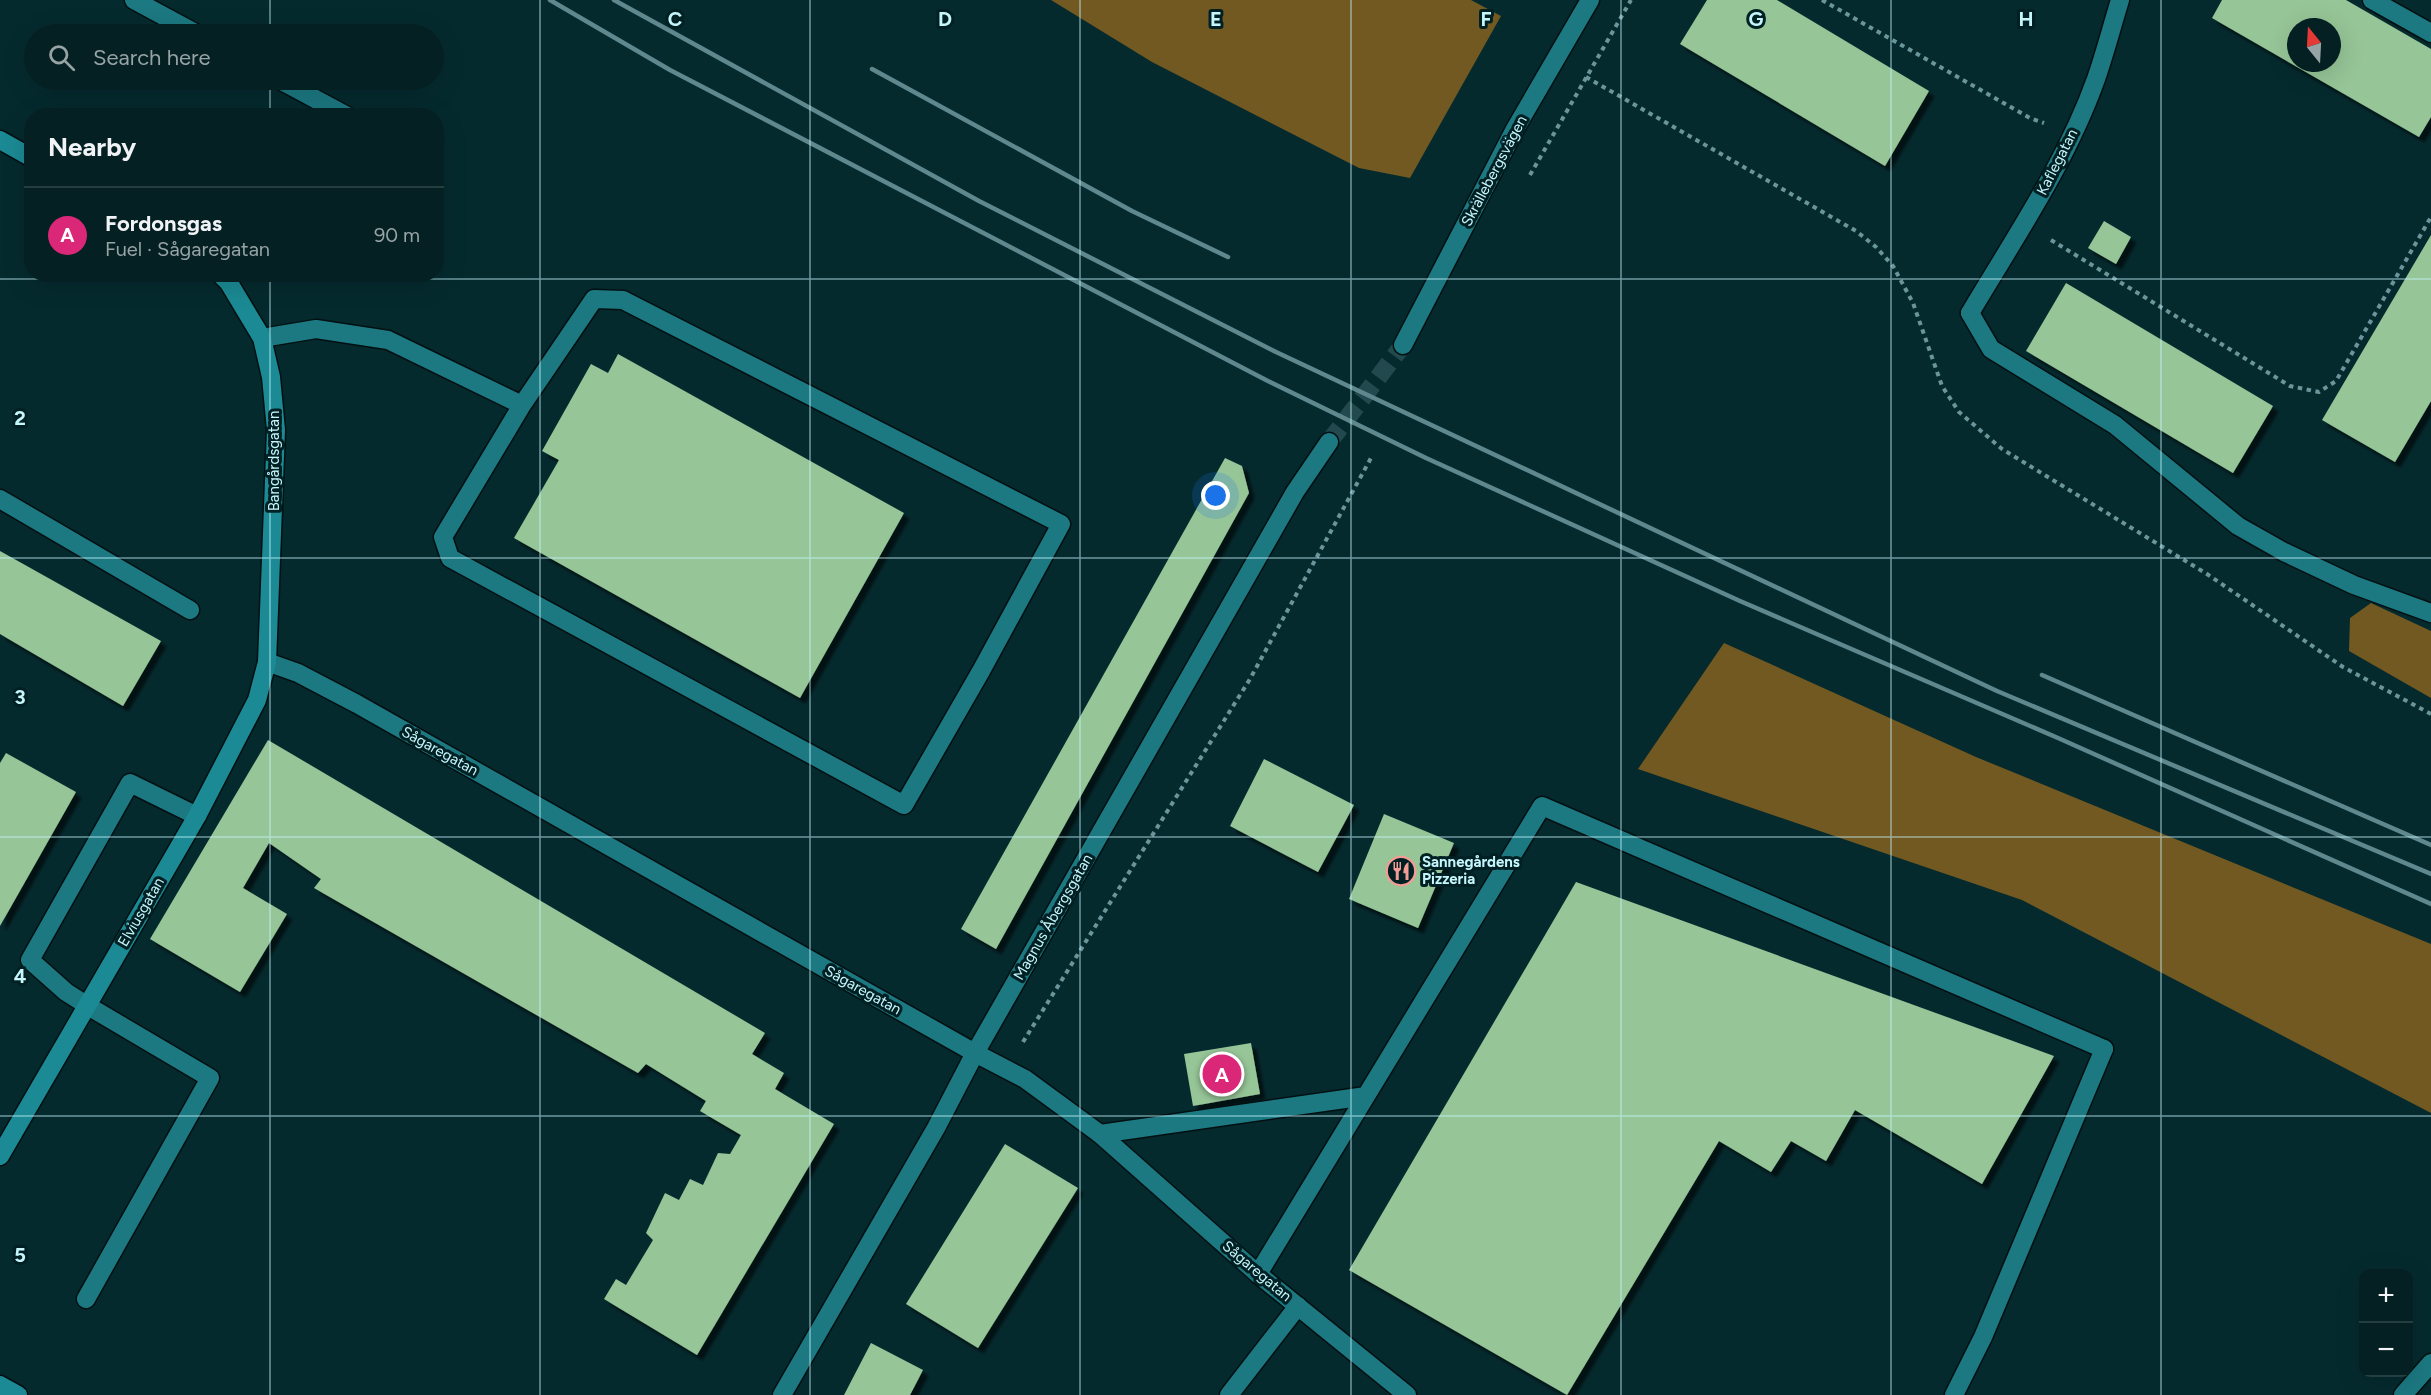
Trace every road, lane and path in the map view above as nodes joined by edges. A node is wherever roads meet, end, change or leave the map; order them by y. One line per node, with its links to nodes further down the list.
1 (134, 0): 6 (street)
2 (1590, 0): 18 (street, Skrällebergsvägen)
3 (1822, 0): 11 (path)
4 (2120, 0): 11 (street, Kaflegatan)
5 (2373, 0): 7 (street)
6 (178, 24)
7 (2431, 33)
8 (1586, 77): 26 (path)
9 (299, 90): 10 (street)
10 (332, 108)
11 (2073, 133): 15 (street, Kaflegatan)
12 (0, 140): 13 (street)
13 (24, 154)
14 (2431, 217): 15 (path)
15 (2025, 224): 24 (street, Kaflegatan)
16 (228, 282): 17 (street, Bangårdsgatan)
17 (262, 338): 19 (street); 25 (street, Bangårdsgatan)
18 (1403, 345)
19 (522, 405): 19 (street)
20 (1329, 442): 29 (street, Magnus Åbergsgatan)
21 (1371, 458): 30 (path)
22 (0, 499): 23 (street)
23 (190, 610)
24 (2431, 613)
25 (267, 662): 27 (street, Elviusgatan); 29 (street, Sågaregatan)
26 (2431, 714)
27 (197, 816): 28 (street, Elviusgatan); 28 (street)
28 (87, 1006): 33 (street, Elviusgatan); 35 (street)
29 (975, 1053): 30 (street, Sågaregatan); 40 (street, Magnus Åbergsgatan)
30 (1006, 1069): 32 (street, Sågaregatan)
31 (1366, 1096): 32 (street); 34 (street); 43 (street)
32 (1100, 1134): 34 (street, Sågaregatan)
33 (0, 1156)
34 (1258, 1274): 36 (street, Sågaregatan)
35 (86, 1299)
36 (1298, 1306): 41 (street); 42 (street, Sågaregatan)
37 (2431, 1363): 44 (street)
38 (0, 1385): 39 (street)
39 (18, 1395)
40 (782, 1395)
41 (1229, 1395)
42 (1407, 1395)
43 (1954, 1395)
44 (2403, 1395)

